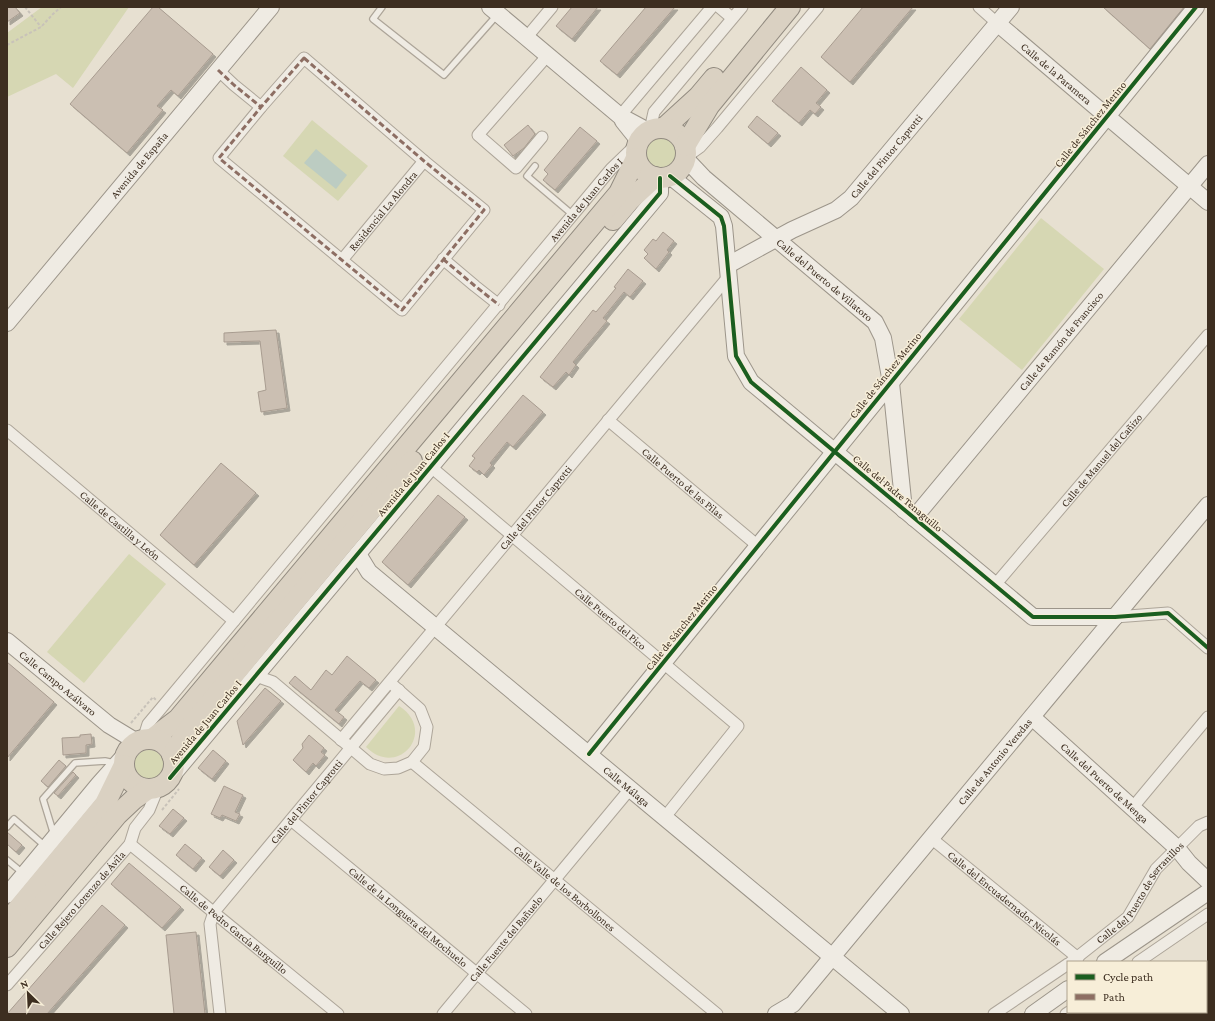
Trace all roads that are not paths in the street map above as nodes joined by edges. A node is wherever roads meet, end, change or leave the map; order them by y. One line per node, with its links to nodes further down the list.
1 (271, 7): 18 (street, Avenida de España)
2 (382, 7): 13 (lane)
3 (552, 7): 16 (street)
4 (712, 7): 20 (street)
5 (720, 7): 14 (street)
6 (742, 7): 14 (street, Avenida de Juan Carlos I)
7 (773, 7): 23 (highway, Avenida de Juan Carlos I)
8 (790, 7): 24 (highway)
9 (818, 7): 24 (street)
10 (979, 7): 15 (street, Calle de la Paramera)
11 (1011, 7): 15 (street, Calle del Pintor Caprotti)
12 (1196, 7): 21 (street, Calle de Sánchez Merino)
13 (494, 10): 16 (street)
14 (732, 18): 23 (street, Avenida de Juan Carlos I)
15 (997, 23): 21 (street, Calle de la Paramera); 32 (street, Calle del Pintor Caprotti)
16 (526, 38): 17 (street)
17 (548, 55): 20 (street); 22 (street)
18 (218, 70): 19 (street); 37 (street, Avenida de España)
19 (260, 107): 25 (street); 34 (street)
20 (620, 116): 23 (street)
21 (1107, 117): 29 (street, Calle de la Paramera); 39 (street, Calle de Sánchez Merino)
22 (542, 137)
23 (646, 138): 24 (highway); 28 (highway); 31 (street, Avenida de Juan Carlos I); 63 (highway, Avenida de Juan Carlos I)
24 (686, 154): 28 (highway); 32 (street, Calle del Puerto de Villatoro)
25 (424, 161): 33 (street); 34 (street, Residencial La Alondra)
26 (1208, 164): 29 (street, Calle de Ramón de Francisco)
27 (535, 166): 31 (lane)
28 (661, 177): 35 (street, Calle del Padre Tenaguillo); 43 (street, Avenida de Juan Carlos I); 65 (highway, Avenida de Juan Carlos I)
29 (1189, 186): 30 (street, Calle de la Paramera); 45 (street, Calle de Ramón de Francisco)
30 (1208, 202)
31 (574, 215): 36 (street, Avenida de Juan Carlos I)
32 (776, 238): 35 (street, Calle del Pintor Caprotti); 39 (street, Calle del Puerto de Villatoro)
33 (443, 259): 34 (street); 36 (street)
34 (342, 260)
35 (728, 270): 40 (street, Calle del Pintor Caprotti); 42 (street, Calle del Padre Tenaguillo)
36 (499, 304): 51 (street, Avenida de Juan Carlos I)
37 (7, 323)
38 (1208, 335): 49 (street, Calle de Manuel del Cañizo)
39 (891, 382): 42 (street, Calle de Sánchez Merino); 45 (street, Calle del Puerto de Villatoro)
40 (608, 420): 46 (street, Calle del Pintor Caprotti); 47 (street, Calle Puerto de las Pilas)
41 (7, 430): 51 (street, Calle de Castilla y León)
42 (835, 452): 45 (street, Calle del Padre Tenaguillo); 47 (street, Calle de Sánchez Merino)
43 (431, 466): 46 (street, Calle Puerto del Pico); 48 (street, Avenida de Juan Carlos I)
44 (1208, 505): 50 (street, Calle de Antonio Veredas)
45 (909, 514): 49 (street, Calle del Padre Tenaguillo)
46 (512, 535): 52 (street, Calle del Pintor Caprotti); 55 (street, Calle Puerto del Pico)
47 (758, 546): 55 (street, Calle de Sánchez Merino)
48 (358, 554): 52 (street, Calle Málaga); 56 (street, Avenida de Juan Carlos I)
49 (995, 586): 50 (street, Calle del Padre Tenaguillo)
50 (1115, 617): 54 (street, Calle del Padre Tenaguillo); 59 (street, Calle de Antonio Veredas)
51 (234, 621): 63 (street, Avenida de Juan Carlos I)
52 (435, 627): 57 (street, Calle del Pintor Caprotti); 64 (street, Calle Málaga)
53 (7, 640): 63 (street, Calle Campo Azálvaro)
54 (1208, 648)
55 (664, 663): 64 (street, Calle de Sánchez Merino); 70 (street, Calle Puerto del Pico)
56 (261, 670): 61 (street); 67 (street, Avenida de Juan Carlos I)
57 (389, 682): 58 (street); 61 (street, Calle del Pintor Caprotti)
58 (399, 690): 62 (street, Calle del Pintor Caprotti); 66 (street)
59 (1032, 717): 69 (street, Calle del Puerto de Menga); 74 (street, Calle de Antonio Veredas)
60 (1208, 717): 69 (street)
61 (341, 740): 62 (street)
62 (351, 748): 66 (street); 71 (street, Calle del Pintor Caprotti)
63 (132, 751): 65 (highway); 67 (highway); 76 (highway, Avenida de Juan Carlos I); 76 (lane)
64 (589, 754): 68 (street, Calle Málaga)
65 (172, 755): 67 (highway)
66 (412, 762): 81 (street, Calle Valle de los Borbollones)
67 (158, 785): 75 (street, Calle Rejero Lorenzo de Ávila); 88 (highway, Avenida de Juan Carlos I)
68 (630, 789): 70 (street, Calle Málaga); 81 (street, Calle Fuente del Bañuelo)
69 (1133, 807): 77 (street, Calle del Puerto de Menga)
70 (665, 817): 89 (street, Calle Málaga)
71 (291, 820): 85 (street, Calle del Pintor Caprotti); 94 (street, Calle de la Longuera del Mochuelo)
72 (1208, 822): 77 (street, Calle del Puerto de Serranillos)
73 (7, 827): 76 (lane)
74 (931, 838): 89 (street, Calle de Antonio Veredas); 90 (street, Calle del Encuadernador Nicolás)
75 (130, 844): 85 (street, Calle de Pedro García Burguillo); 95 (street, Calle Rejero Lorenzo de Ávila)
76 (56, 847): 80 (street, Avenida de Juan Carlos I); 87 (highway, Avenida de Juan Carlos I)
77 (1178, 848): 79 (street, Calle del Puerto de Menga); 90 (street, Calle del Puerto de Serranillos)
78 (7, 860): 80 (lane)
79 (1205, 870): 84 (street, Calle del Puerto de Menga)
80 (24, 874): 82 (street, Avenida de Juan Carlos I)
81 (554, 880): 94 (street, Calle Fuente del Bañuelo); 101 (street, Calle Valle de los Borbollones)
82 (9, 889)
83 (1208, 892): 84 (street)
84 (1190, 904): 91 (street)
85 (214, 912): 97 (street); 98 (street, Calle de Pedro García Burguillo)
86 (1208, 914): 92 (street)
87 (7, 922)
88 (7, 947)
89 (833, 957): 102 (street, Calle de Antonio Veredas); 103 (street, Calle Málaga)
90 (1074, 960)
91 (1106, 961)
92 (1139, 961)
93 (1067, 965): 104 (street)
94 (476, 973): 99 (street, Calle Fuente del Bañuelo); 100 (street, Calle de la Longuera del Mochuelo)
95 (7, 985)
96 (1067, 990): 105 (street)
97 (220, 1014)
98 (338, 1014)
99 (442, 1014)
100 (526, 1014)
101 (716, 1014)
102 (776, 1014)
103 (901, 1014)
104 (994, 1014)
105 (1033, 1014)

